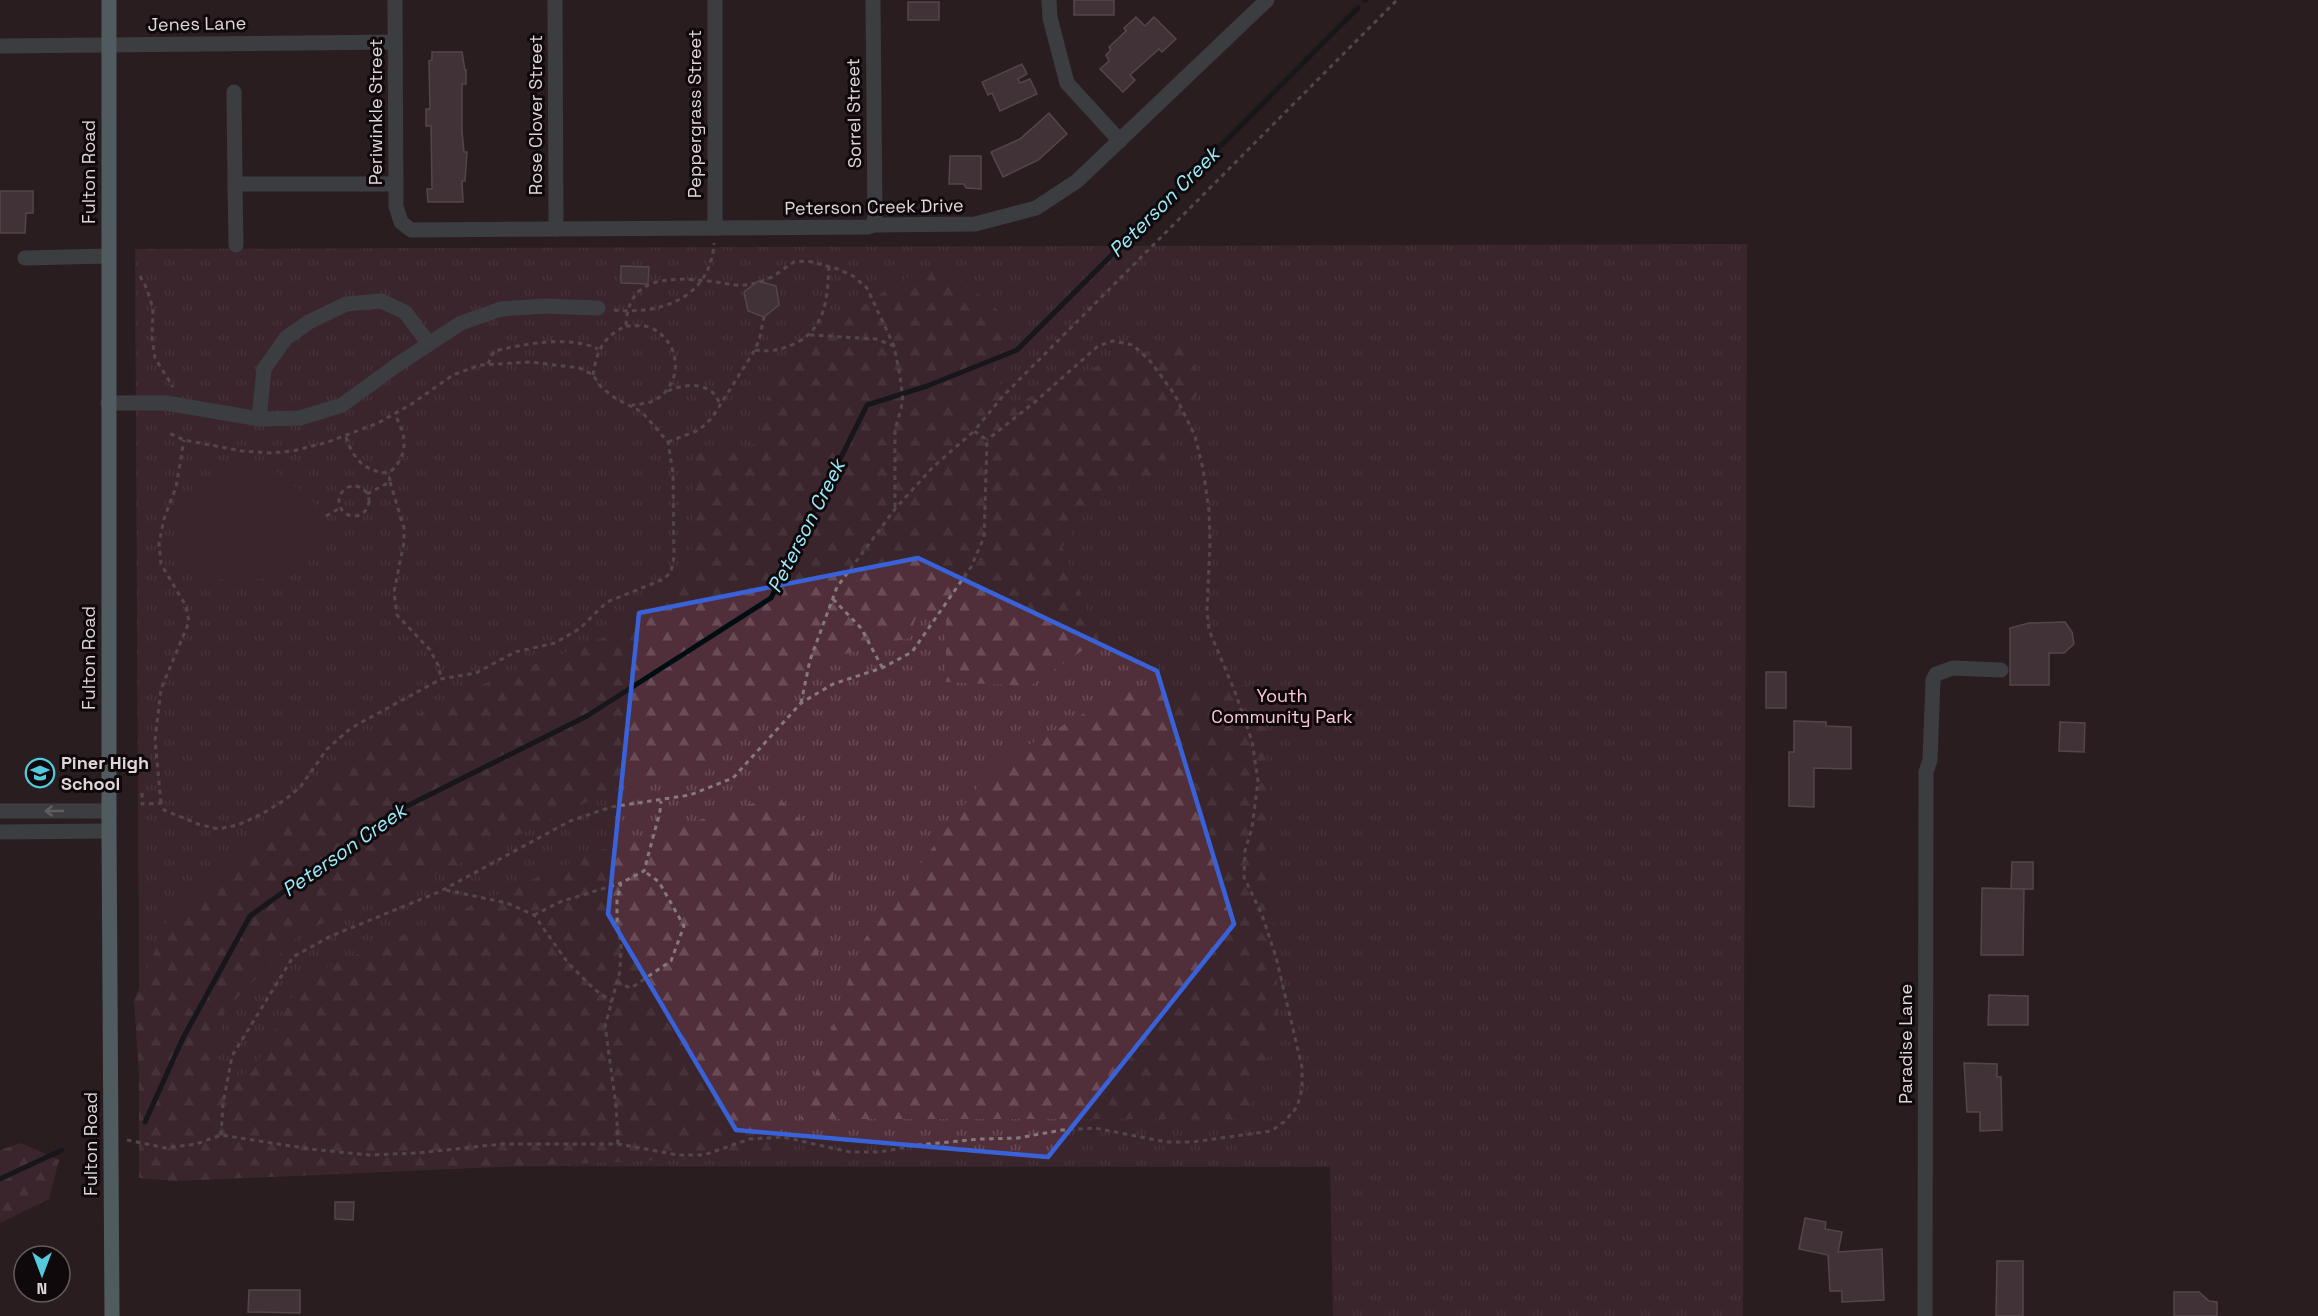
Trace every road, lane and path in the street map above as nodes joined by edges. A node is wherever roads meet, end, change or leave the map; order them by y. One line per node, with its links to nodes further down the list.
1 (109, 0): 10 (main road, Fulton Road)
2 (395, 0): 9 (street, Periwinkle Street)
3 (555, 0): 19 (street, Rose Clover Street)
4 (715, 0): 18 (street, Peppergrass Street)
5 (873, 0): 17 (street, Sorrel Street)
6 (1049, 0): 13 (street)
7 (1267, 0): 13 (street, Peterson Creek Drive)
8 (1397, 0): 46 (path)
9 (395, 42): 10 (street, Jenes Lane); 15 (street, Periwinkle Street)
10 (109, 45): 11 (street, Jenes Lane); 21 (main road, Fulton Road)
11 (0, 46)
12 (234, 92): 14 (street)
13 (1120, 141): 17 (street, Peterson Creek Drive)
14 (236, 184): 15 (street); 20 (street)
15 (396, 184): 16 (street, Periwinkle Street)
16 (401, 222): 19 (street, Peterson Creek Drive)
17 (873, 225): 18 (street, Peterson Creek Drive)
18 (715, 228): 19 (street, Peterson Creek Drive); 25 (path)
19 (556, 229)
20 (236, 245)
21 (108, 256): 22 (street); 41 (main road, Fulton Road)
22 (25, 258)
23 (828, 266): 26 (path); 32 (path); 34 (path)
24 (140, 276): 40 (path)
25 (701, 281): 27 (path); 29 (path); 29 (path)
26 (760, 282)
27 (755, 283)
28 (597, 308): 29 (path); 33 (street)
29 (626, 311): 31 (path)
30 (764, 317): 36 (path)
31 (626, 326): 35 (path); 39 (path)
32 (810, 335): 34 (path); 36 (path)
33 (429, 344): 45 (street); 45 (street)
34 (894, 346): 56 (path)
35 (598, 349): 37 (path); 38 (path)
36 (755, 350): 42 (path)
37 (488, 364): 38 (path); 44 (path)
38 (594, 375): 43 (path)
39 (666, 392): 42 (path); 43 (path)
40 (174, 394)
41 (108, 403): 45 (street); 67 (main road, Fulton Road)
42 (721, 404): 51 (path)
43 (630, 405): 51 (path)
44 (394, 415): 48 (path); 52 (path)
45 (259, 419)
46 (974, 431): 50 (path); 56 (path)
47 (169, 433): 49 (path)
48 (346, 436): 49 (path); 52 (path)
49 (184, 440): 65 (path)
50 (987, 440): 59 (path); 78 (path)
51 (668, 442): 61 (path)
52 (389, 473): 53 (path)
53 (390, 482): 54 (path); 61 (path)
54 (367, 494): 55 (path); 55 (path)
55 (340, 508): 57 (path)
56 (896, 509): 58 (path)
57 (326, 516)
58 (833, 598): 59 (path); 62 (path)
59 (882, 668): 62 (path)
60 (2001, 670): 80 (street, Paradise Lane)
61 (441, 680): 65 (path)
62 (801, 703): 64 (path)
63 (142, 793): 65 (path)
64 (661, 801): 70 (path); 72 (path)
65 (161, 803)
66 (0, 811): 67 (street, one-way to 66)
67 (109, 811): 68 (main road, Fulton Road)
68 (109, 831): 69 (street); 77 (main road, Fulton Road)
69 (0, 832)
70 (644, 871): 71 (path); 74 (path)
71 (621, 883): 73 (path); 74 (path)
72 (445, 890): 73 (path); 76 (path)
73 (534, 915): 75 (path)
74 (617, 982): 75 (path)
75 (612, 1002): 78 (path)
76 (222, 1135): 77 (path); 78 (path)
77 (111, 1137): 79 (main road, Fulton Road)
78 (618, 1143)
79 (112, 1316)
80 (1924, 1316)

